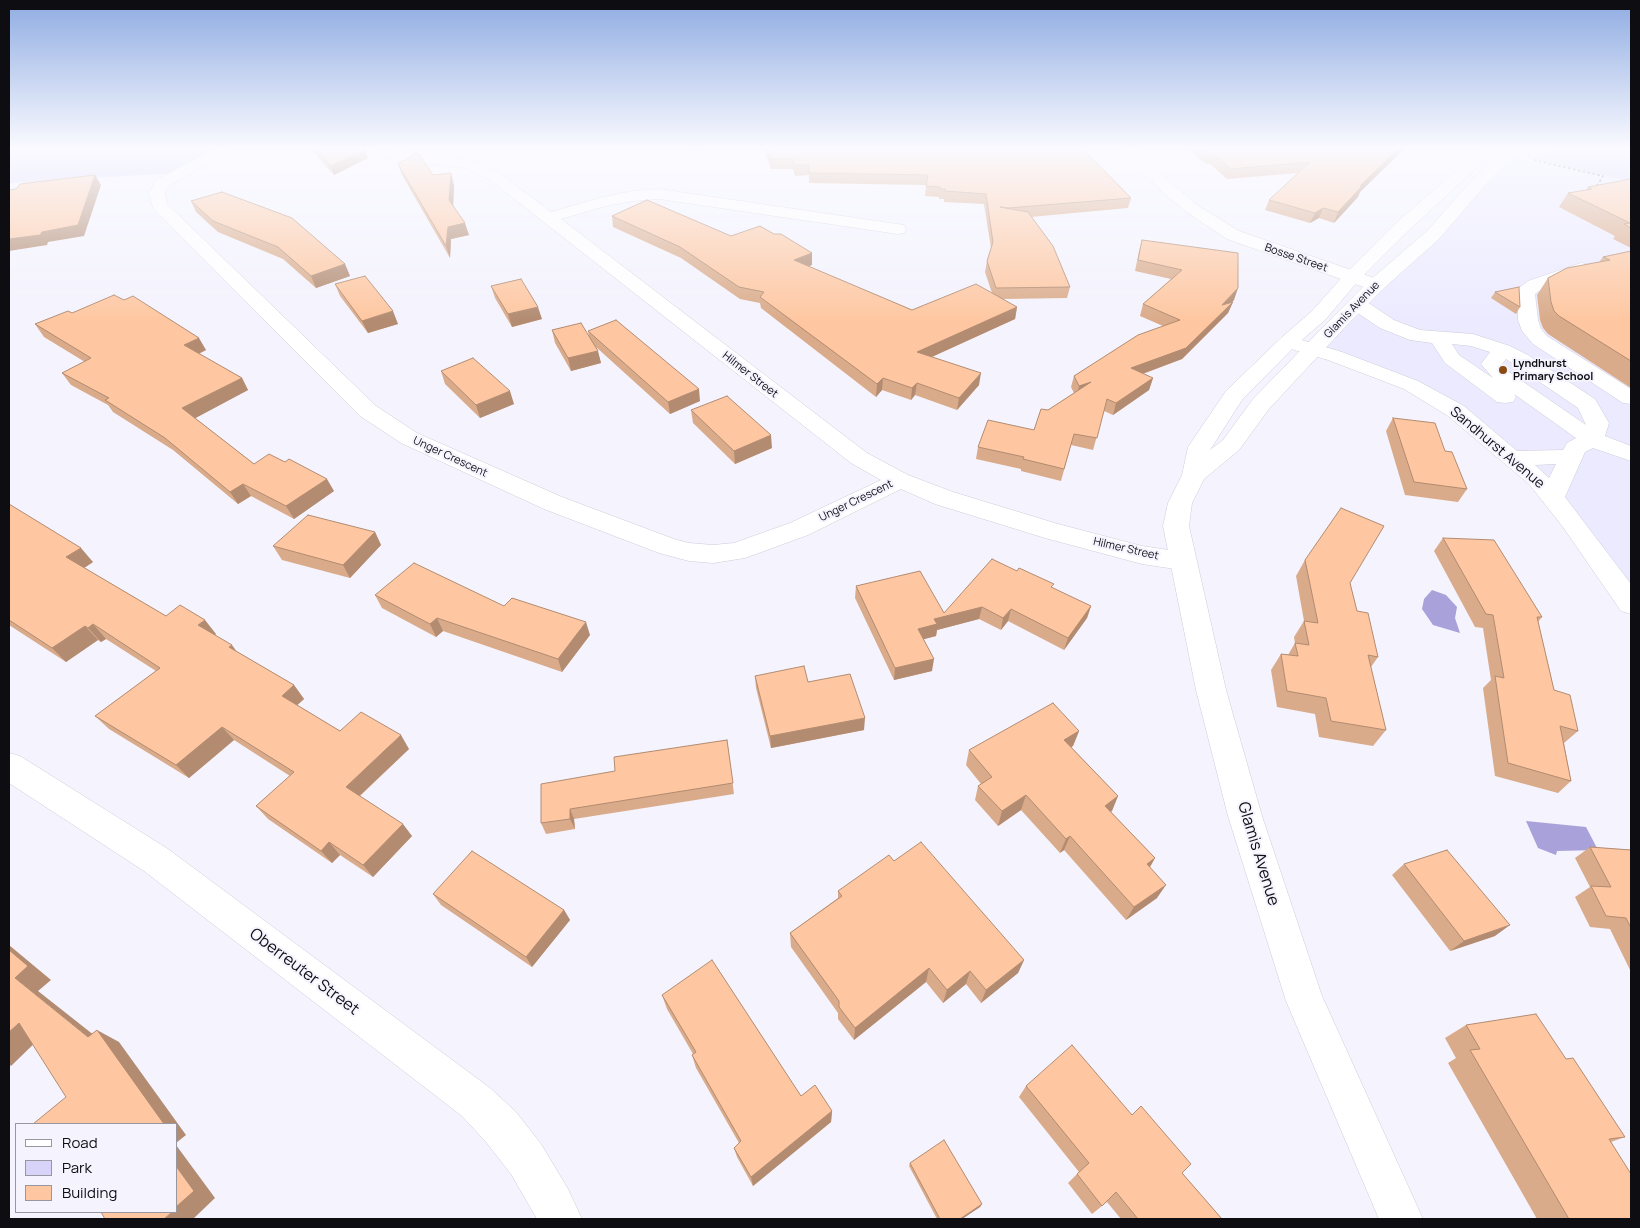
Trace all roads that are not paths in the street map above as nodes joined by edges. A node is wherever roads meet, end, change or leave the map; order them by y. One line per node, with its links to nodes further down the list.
1 (160, 206): 26 (street, Unger Crescent)
2 (533, 206): 10 (street, Hilmer Street)
3 (588, 206): 10 (street)
4 (743, 206): 12 (street)
5 (1191, 206): 15 (street, Bosse Street)
6 (1426, 206): 11 (street, Glamis Avenue)
7 (1446, 206): 9 (street)
8 (1458, 206): 9 (street, Glamis Avenue)
9 (1456, 209): 13 (street, Glamis Avenue)
10 (548, 218): 26 (street, Hilmer Street)
11 (1403, 226): 13 (street); 15 (street, Glamis Avenue)
12 (898, 229)
13 (1433, 234): 16 (street, Glamis Avenue)
14 (1599, 264): 21 (street)
15 (1352, 277): 16 (street, Bosse Street); 19 (street, Glamis Avenue)
16 (1376, 285): 17 (street, Glamis Avenue)
17 (1356, 304): 18 (street); 20 (street, Glamis Avenue)
18 (1441, 338): 22 (street); 22 (street)
19 (1288, 342): 20 (street, Sandhurst Avenue); 25 (street, Glamis Avenue)
20 (1314, 350): 24 (street, Sandhurst Avenue); 25 (street, Glamis Avenue)
21 (1631, 398)
22 (1579, 448): 23 (street); 24 (street); 27 (street)
23 (1631, 454)
24 (1511, 458): 27 (street, Sandhurst Avenue)
25 (1194, 475): 28 (street, Glamis Avenue)
26 (900, 480): 28 (street, Hilmer Street)
27 (1553, 498): 29 (street, Sandhurst Avenue)
28 (1182, 561): 32 (street, Glamis Avenue)
29 (1628, 595)
30 (9, 766): 31 (street, Oberreuter Street)
31 (560, 1219)
32 (1401, 1219)

